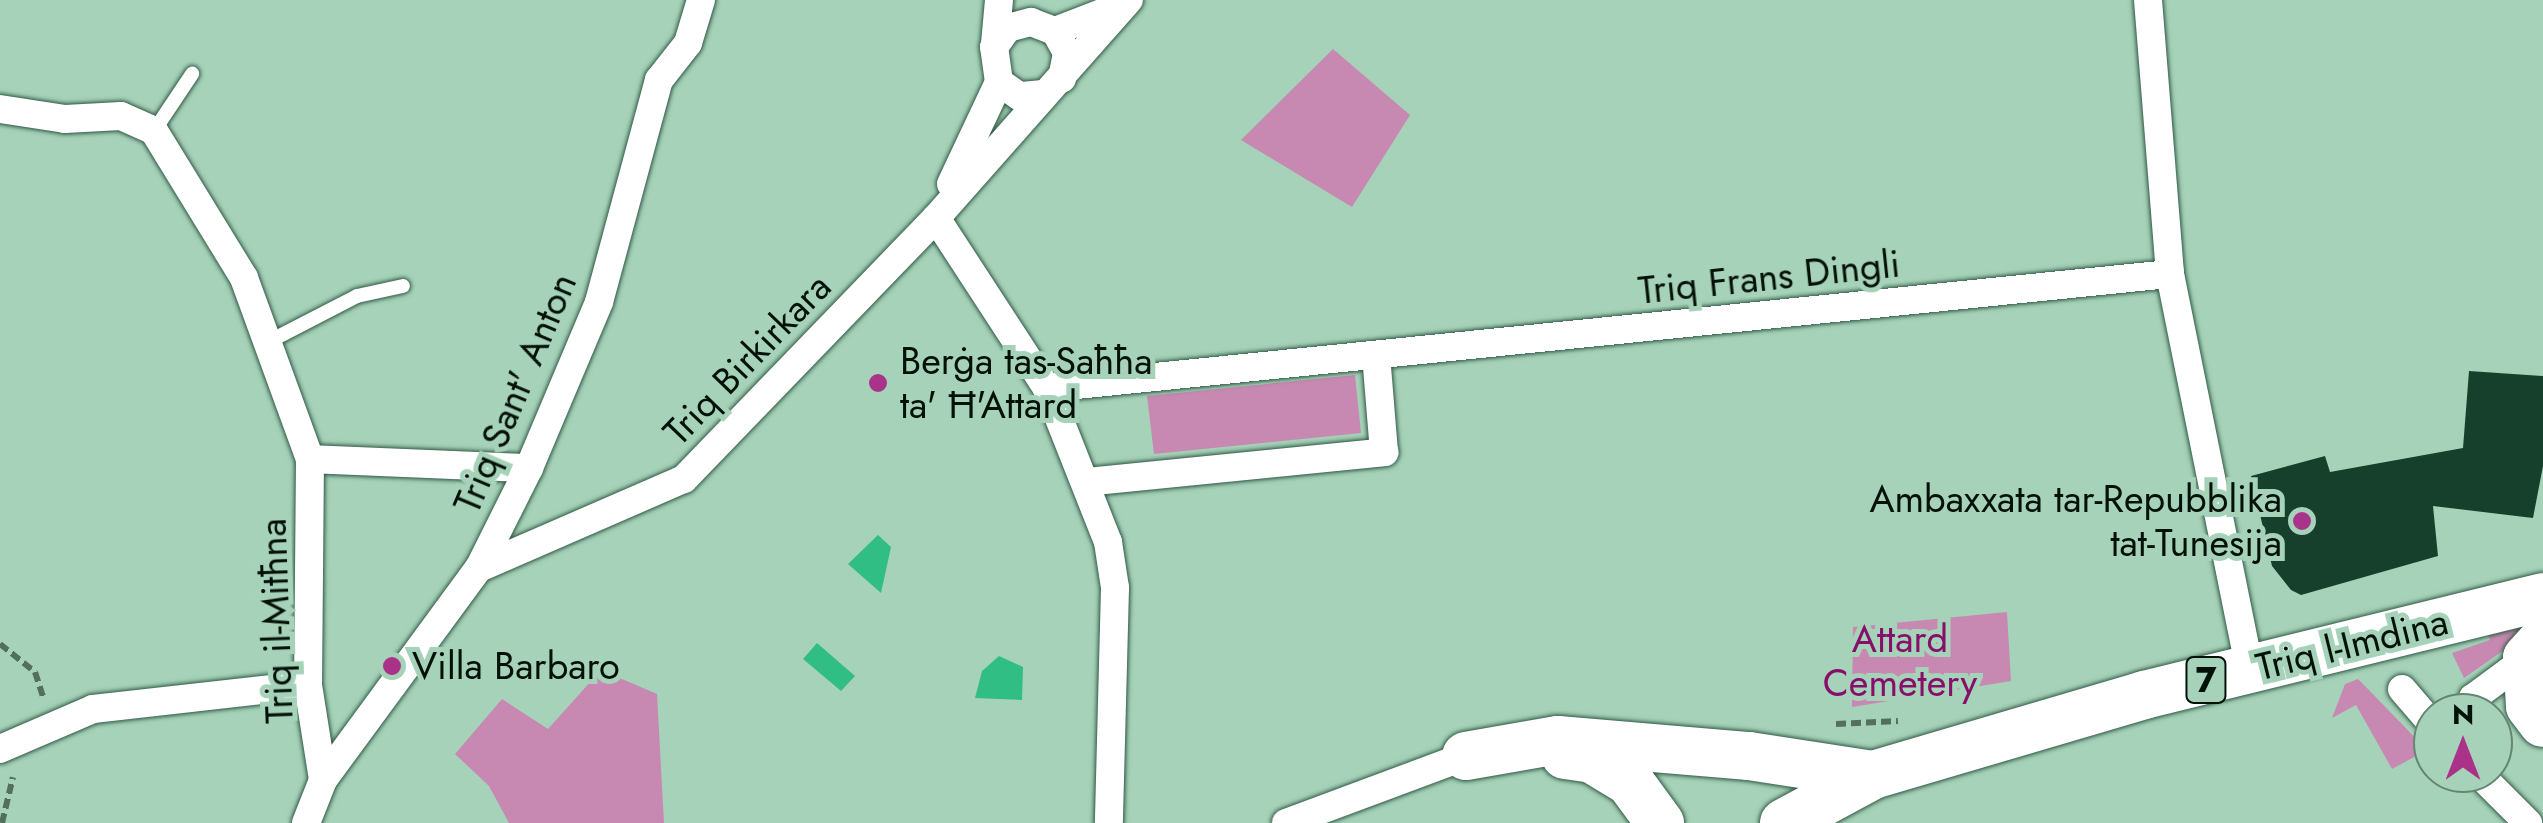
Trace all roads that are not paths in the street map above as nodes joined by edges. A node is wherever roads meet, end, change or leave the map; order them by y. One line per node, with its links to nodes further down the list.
1 (700, 0): 20 (street, Triq Sant' Anton)
2 (999, 0): 7 (street)
3 (1012, 0): 6 (street)
4 (2148, 0): 14 (street)
5 (1126, 2): 6 (street, Triq Birkirkara); 10 (street, Triq Birkirkara)
6 (1043, 27): 7 (street, Triq Birkirkara); 10 (street)
7 (995, 44): 9 (street)
8 (192, 74): 12 (lane)
9 (999, 82): 10 (street); 13 (street, Triq Birkirkara)
10 (1052, 86): 13 (street, Triq Birkirkara)
11 (0, 110): 12 (street)
12 (154, 132): 16 (street, Triq il-Mitħna)
13 (936, 218): 18 (street); 22 (street, Triq Birkirkara)
14 (2170, 274): 17 (street, Triq Frans Dingli); 25 (street)
15 (403, 286): 16 (lane)
16 (268, 342): 19 (street, Triq il-Mitħna)
17 (1376, 355): 18 (street, Triq Frans Dingli); 21 (street)
18 (1047, 388): 21 (street)
19 (310, 458): 20 (street); 26 (street, Triq il-Mitħna)
20 (530, 468): 22 (street, Triq Sant' Anton)
21 (1086, 482): 37 (street)
22 (479, 568): 34 (street, Triq Sant' Anton)
23 (2543, 596): 25 (highway, Triq l-Imdina / 7)
24 (2535, 649): 28 (street); 30 (highway)
25 (2249, 653): 33 (highway, Triq l-Imdina / 7)
26 (308, 685): 31 (street); 34 (street, Triq il-Mitħna)
27 (2402, 689): 29 (street)
28 (2479, 693)
29 (2413, 701)
30 (2543, 723)
31 (12, 743)
32 (1466, 756): 33 (highway); 38 (street); 39 (highway)
33 (1873, 775): 40 (highway)
34 (323, 780): 36 (street, Triq Sant' Anton)
35 (2498, 793): 41 (street)
36 (306, 823)
37 (1109, 823)
38 (1286, 823)
39 (1660, 823)
40 (1784, 823)
41 (2528, 823)

